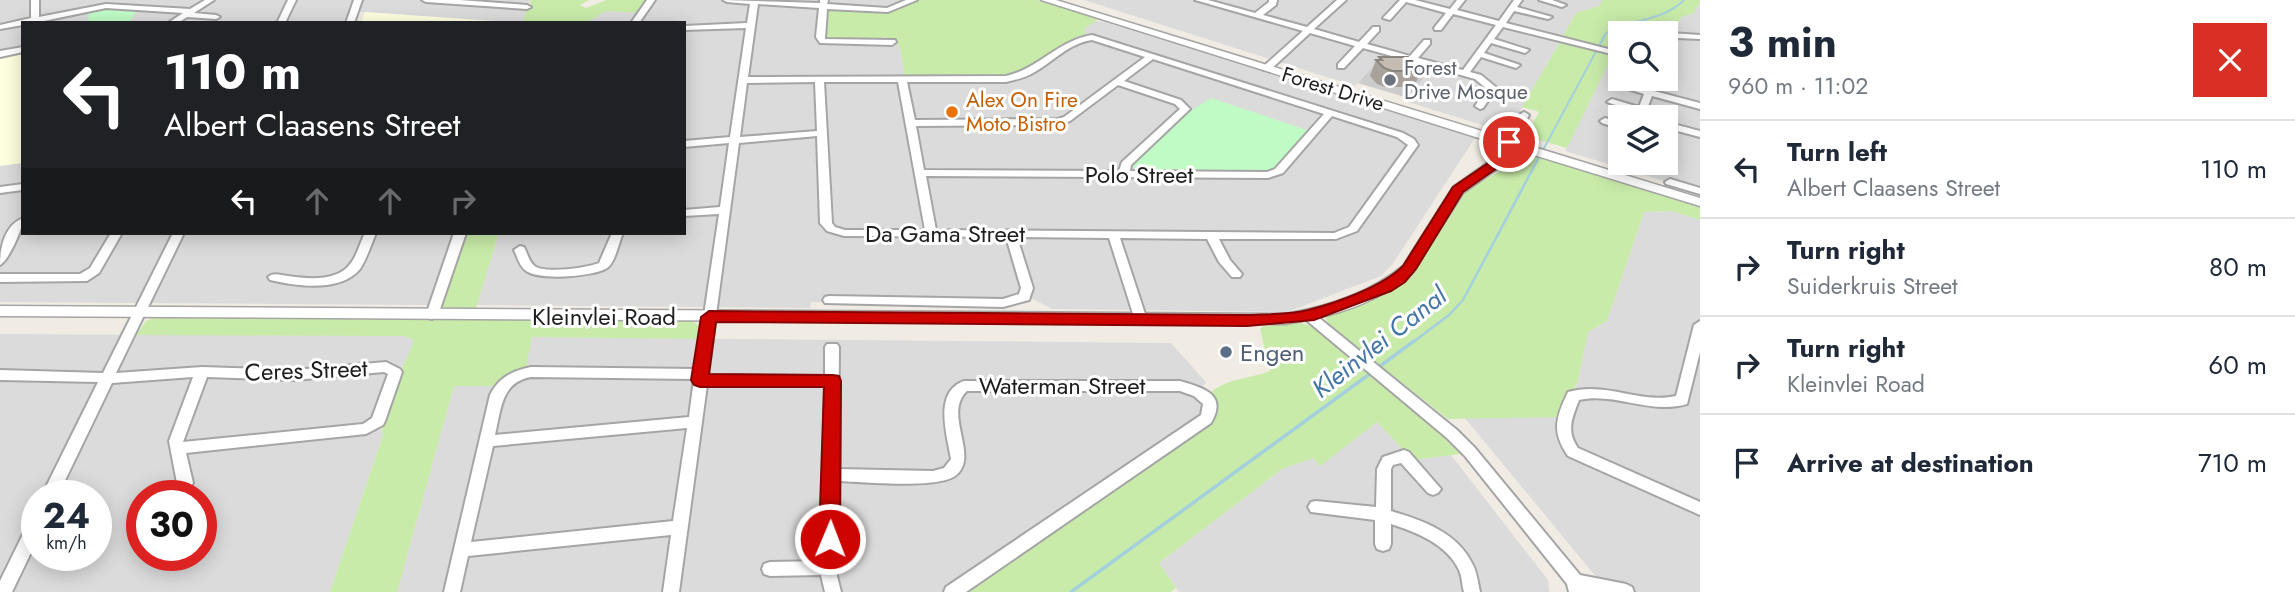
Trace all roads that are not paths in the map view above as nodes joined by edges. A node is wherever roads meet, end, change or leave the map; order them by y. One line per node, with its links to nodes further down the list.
1 (35, 0): 29 (street)
2 (210, 0): 24 (street)
3 (292, 0): 32 (street)
4 (358, 0): 33 (street)
5 (426, 0): 21 (street)
6 (651, 0): 34 (street)
7 (727, 0): 17 (street)
8 (913, 0): 19 (street)
9 (1046, 0): 58 (street, Forest Drive)
10 (1199, 0): 25 (street)
11 (1273, 0): 25 (street)
12 (1405, 0): 23 (street); 28 (street)
13 (1461, 0): 23 (street)
14 (1518, 0): 22 (street)
15 (1543, 0): 20 (street)
16 (1339, 1): 42 (street)
17 (754, 2): 19 (street); 37 (street)
18 (108, 3): 24 (street); 29 (street)
19 (823, 3): 46 (street)
20 (1562, 5)
21 (527, 7)
22 (1512, 8): 26 (street); 36 (street)
23 (1452, 11): 36 (street); 40 (street)
24 (188, 13): 27 (street); 31 (street)
25 (1258, 15): 42 (street)
26 (1548, 17)
27 (216, 18)
28 (1387, 18)
29 (36, 20): 30 (street)
30 (31, 21)
31 (175, 21)
32 (282, 21)
33 (351, 21)
34 (636, 21)
35 (21, 23): 38 (street)
36 (1501, 24): 45 (street); 51 (street)
37 (751, 25): 39 (street); 61 (street)
38 (0, 27)
39 (686, 28)
40 (1438, 28)
41 (1376, 29): 48 (street)
42 (1310, 30): 48 (street); 58 (street)
43 (1678, 35): 44 (street)
44 (1700, 37)
45 (1489, 40): 50 (street); 53 (street)
46 (892, 42)
47 (1427, 42): 55 (street)
48 (1361, 44): 55 (street); 57 (street)
49 (21, 49): 52 (street)
50 (1525, 50)
51 (1608, 51)
52 (0, 54)
53 (1478, 54): 56 (street); 59 (street)
54 (1153, 55): 60 (street, Da Gama Street); 63 (street); 71 (street, Da Gama Street)
55 (1409, 62): 59 (street)
56 (1516, 65)
57 (1341, 66)
58 (1266, 68): 81 (street, Forest Drive)
59 (1465, 73): 69 (street)
60 (902, 79): 62 (street); 75 (street)
61 (743, 80): 62 (street); 79 (street)
62 (819, 80): 77 (street, Da Gama Street)
63 (1118, 82): 75 (street); 83 (street)
64 (1646, 91): 65 (street)
65 (1650, 92): 68 (street); 70 (street)
66 (1612, 102): 67 (street)
67 (1618, 105)
68 (1645, 105)
69 (1480, 106)
70 (1700, 106)
71 (1331, 112): 83 (street, Polo Street); 100 (street, Da Gama Street)
72 (1524, 116): 81 (street)
73 (1605, 121): 74 (street)
74 (1608, 122)
75 (910, 123): 82 (street)
76 (1678, 128): 78 (street)
77 (822, 133): 79 (street); 92 (street, Da Gama Street)
78 (1700, 134)
79 (734, 141): 80 (street); 89 (street)
80 (686, 144)
81 (1516, 144): 88 (street, Forest Drive); 110 (street, Kleinvlei Road)
82 (920, 173): 83 (street, Polo Street); 92 (street)
83 (1125, 174)
84 (1670, 182): 87 (street)
85 (21, 187): 86 (street)
86 (0, 190)
87 (1700, 191)
88 (1700, 202)
89 (724, 210): 90 (street); 111 (street)
90 (686, 213)
91 (21, 222): 102 (street)
92 (931, 232): 93 (street, Da Gama Street)
93 (1010, 233): 94 (street, Da Gama Street); 106 (street)
94 (1113, 234): 100 (street, Da Gama Street); 112 (street)
95 (115, 235): 105 (street)
96 (177, 235): 108 (street)
97 (369, 235): 104 (street)
98 (459, 235): 109 (street)
99 (616, 235): 101 (street)
100 (1211, 235): 103 (street)
101 (520, 250)
102 (0, 261)
103 (1236, 274)
104 (274, 277)
105 (0, 278)
106 (829, 300)
107 (0, 311): 108 (street, Kleinvlei Road)
108 (139, 313): 109 (street, Kleinvlei Road); 117 (street)
109 (432, 314): 111 (street, Kleinvlei Road)
110 (1308, 316): 112 (street, Kleinvlei Road); 136 (street)
111 (709, 317): 112 (street, Kleinvlei Road); 118 (street)
112 (1141, 320)
113 (1700, 325): 128 (street)
114 (832, 348): 119 (street)
115 (202, 372): 117 (street, Ceres Street); 122 (street); 122 (street, Ceres Street)
116 (0, 375): 117 (street, Ceres Street)
117 (108, 377): 124 (street)
118 (700, 377): 119 (street); 120 (street); 121 (street)
119 (833, 381): 123 (street)
120 (694, 422): 121 (street); 130 (street)
121 (487, 442): 132 (street)
122 (176, 448): 125 (street)
123 (831, 475): 134 (street); 141 (street, Waterman Street)
124 (57, 480)
125 (184, 480)
126 (1433, 489): 129 (street)
127 (1316, 507): 129 (street)
128 (1700, 509)
129 (1383, 514): 131 (street); 142 (street)
130 (680, 527): 132 (street); 139 (street)
131 (1383, 544)
132 (462, 550): 138 (street)
133 (21, 555): 137 (street)
134 (829, 568): 135 (street); 140 (street)
135 (770, 569)
136 (1576, 586): 143 (street)
137 (3, 592)
138 (452, 592)
139 (671, 592)
140 (833, 592)
141 (952, 592)
142 (1472, 592)
143 (1626, 592)

